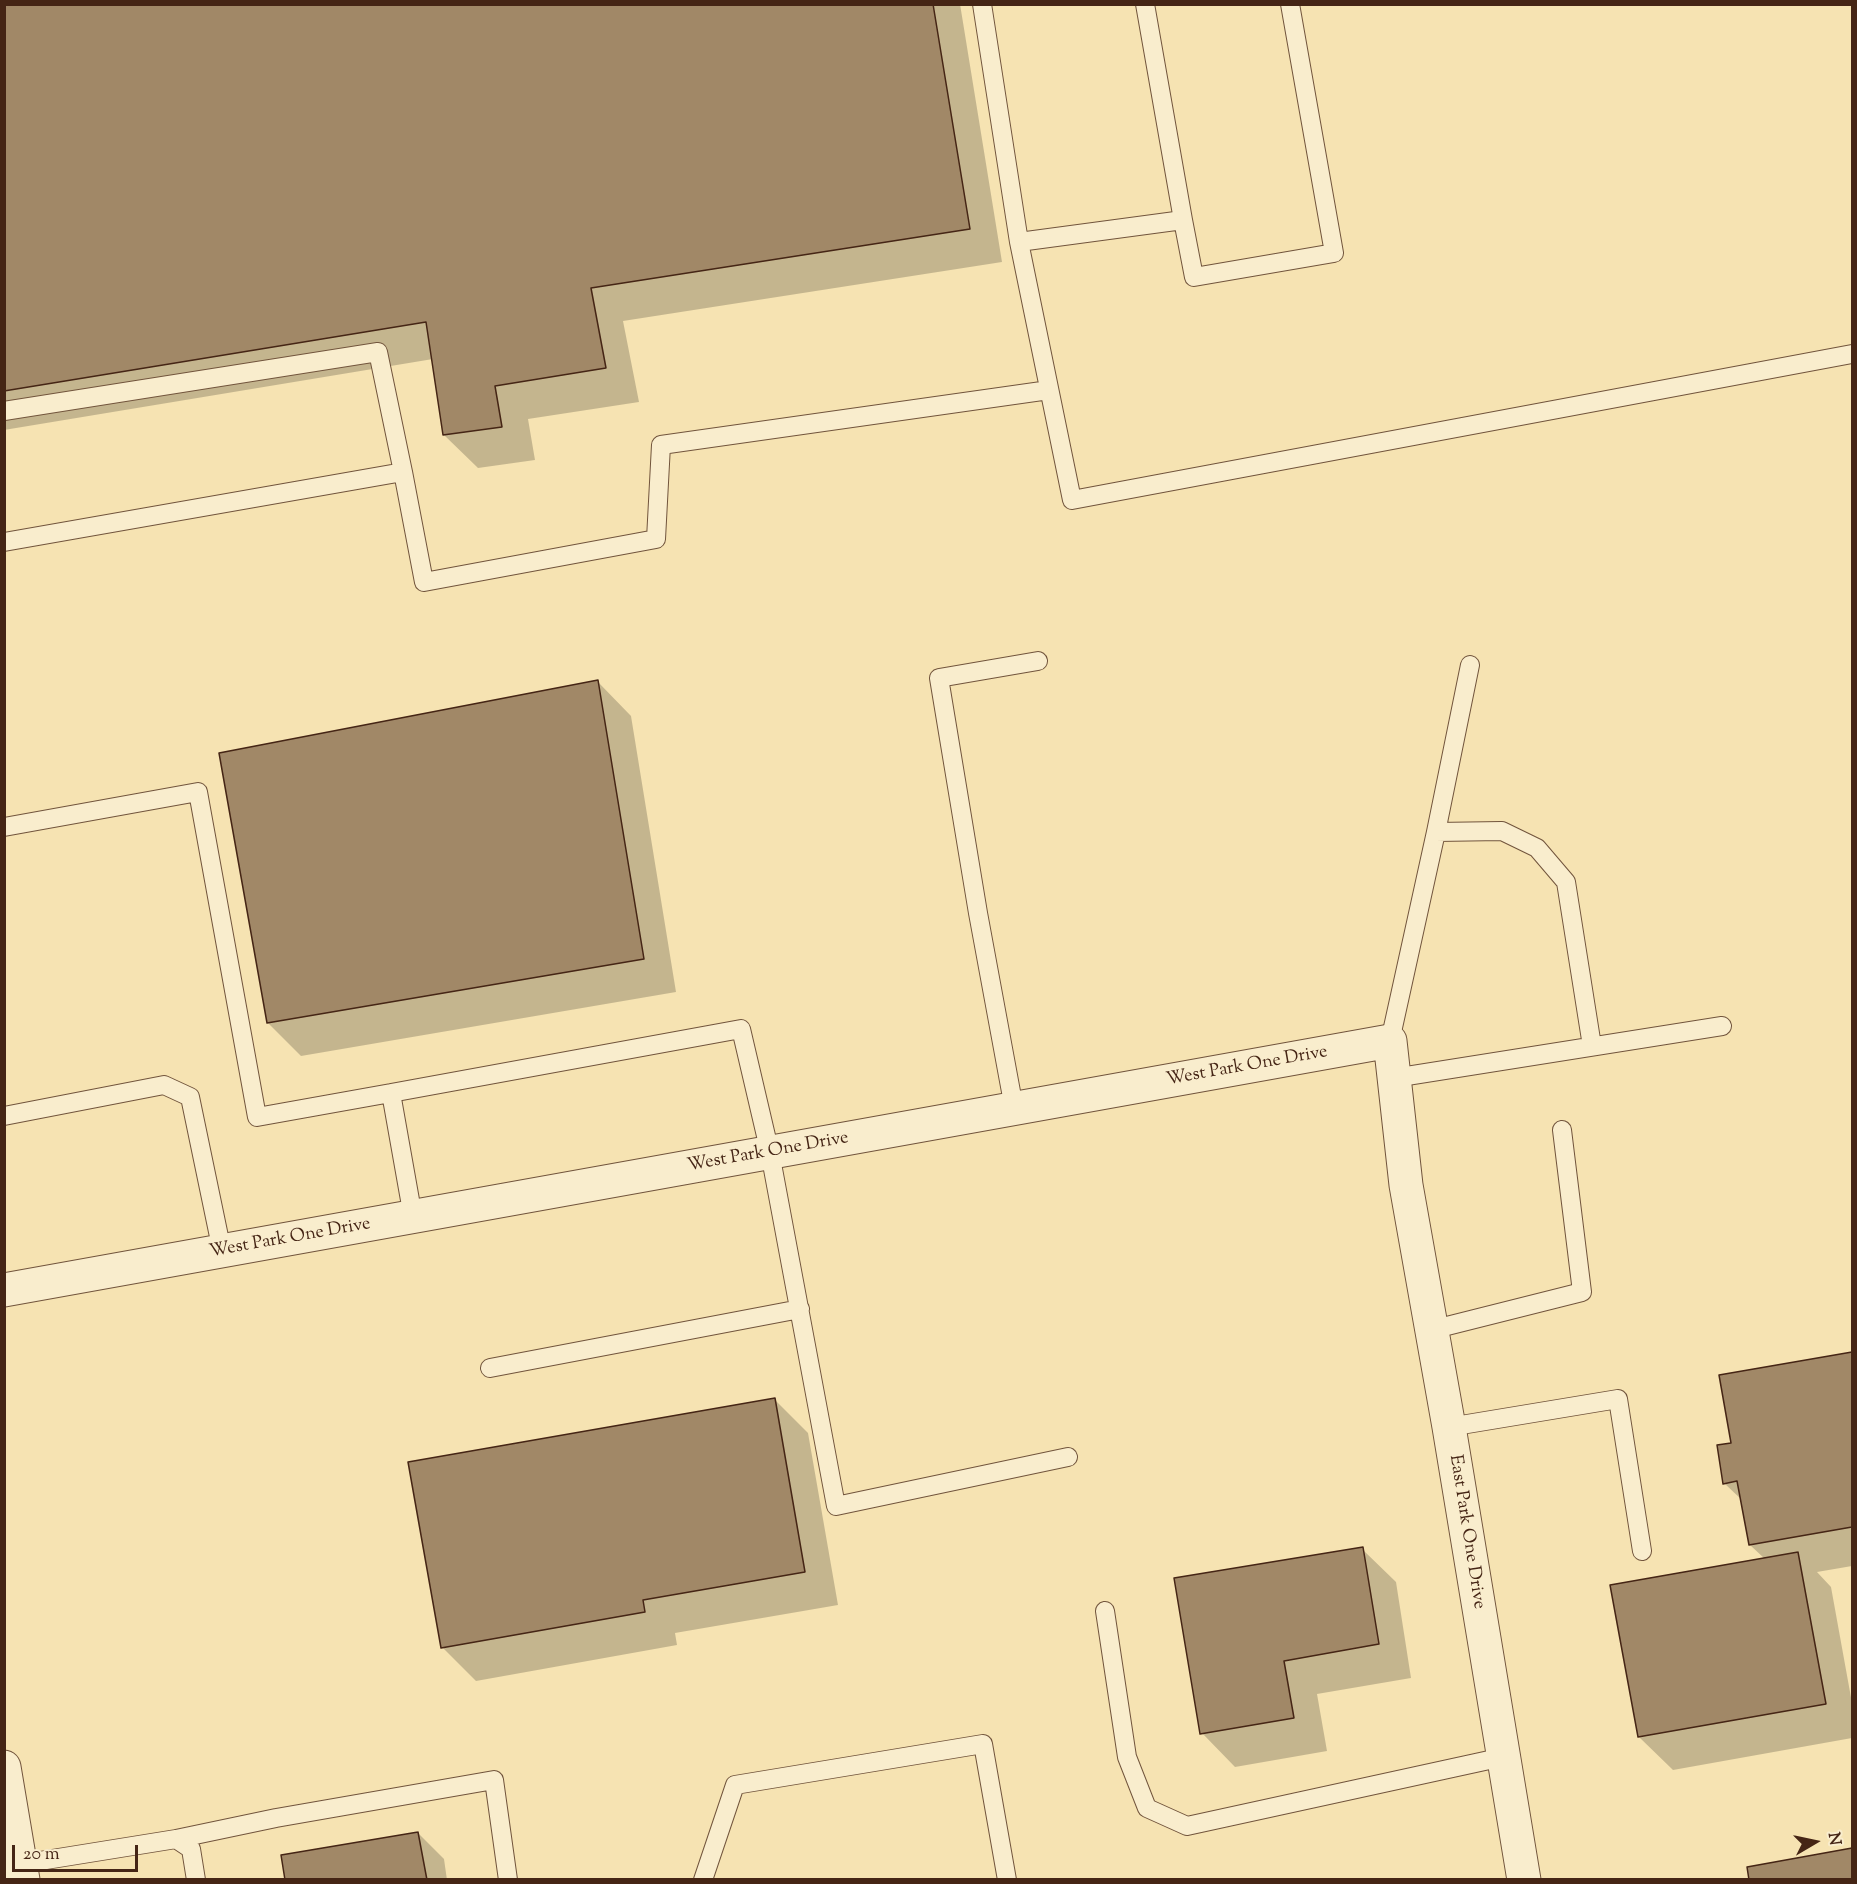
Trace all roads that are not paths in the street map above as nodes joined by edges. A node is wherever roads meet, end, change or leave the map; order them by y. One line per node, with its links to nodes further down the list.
1 (982, 4): 5 (lane)
2 (1145, 4): 4 (lane)
3 (1290, 4): 4 (lane)
4 (1183, 220): 5 (lane)
5 (1019, 242): 7 (lane)
6 (1852, 354): 7 (lane)
7 (1049, 390): 9 (lane)
8 (4, 411): 9 (lane)
9 (404, 472): 10 (lane)
10 (4, 542)
11 (1038, 661): 20 (lane)
12 (1470, 665): 14 (lane)
13 (4, 827): 19 (lane)
14 (1436, 832): 16 (lane); 17 (lane)
15 (1722, 1026): 17 (lane)
16 (1390, 1041): 18 (street); 20 (street, West Park One Drive)
17 (1592, 1046): 18 (lane)
18 (1394, 1078): 28 (street, East Park One Drive)
19 (392, 1093): 23 (lane); 24 (lane)
20 (1014, 1108): 23 (street, West Park One Drive)
21 (4, 1116): 25 (lane)
22 (1562, 1130): 28 (lane)
23 (770, 1153): 24 (street, West Park One Drive); 27 (lane)
24 (413, 1217): 25 (street, West Park One Drive)
25 (222, 1251): 26 (street, West Park One Drive)
26 (4, 1290)
27 (800, 1309): 29 (lane); 31 (lane)
28 (1431, 1330): 30 (street, East Park One Drive)
29 (490, 1368)
30 (1449, 1427): 32 (lane); 34 (street, East Park One Drive)
31 (1068, 1457)
32 (1642, 1551)
33 (1105, 1611): 34 (lane)
34 (1503, 1757): 42 (street, East Park One Drive)
35 (4, 1767): 37 (street)
36 (176, 1839): 37 (lane); 38 (lane); 39 (lane)
37 (22, 1872)
38 (196, 1880)
39 (508, 1880)
40 (703, 1880): 41 (lane)
41 (1007, 1880)
42 (1524, 1880)

